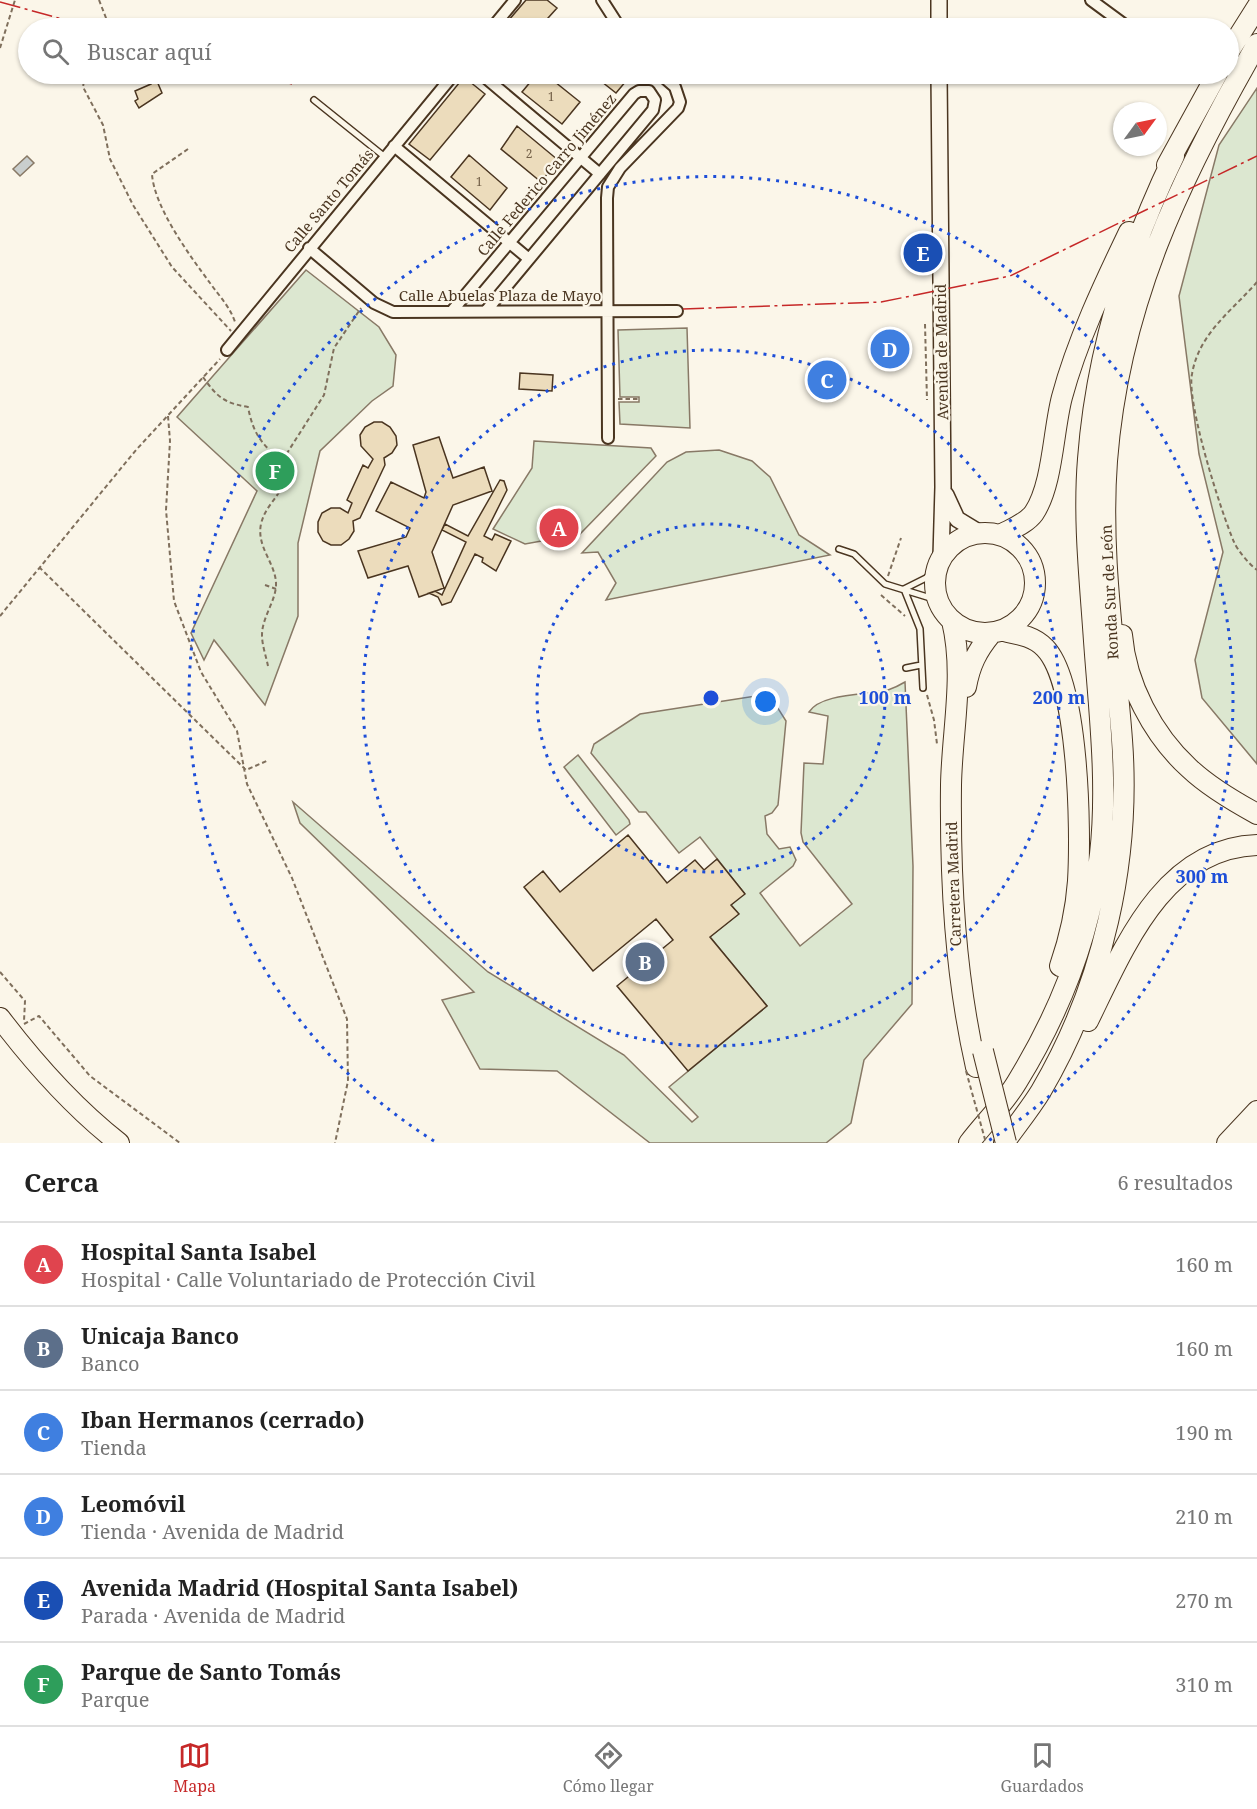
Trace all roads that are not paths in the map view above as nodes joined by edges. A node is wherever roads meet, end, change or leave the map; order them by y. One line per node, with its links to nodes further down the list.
1 (515, 0): 6 (street)
2 (602, 0): 7 (street)
3 (939, 0): 8 (main road)
4 (1091, 0): 9 (street)
5 (1257, 7): 10 (highway)
6 (500, 18)
7 (614, 18)
8 (939, 18)
9 (1115, 18)
10 (1239, 36)
11 (1257, 44): 12 (highway, Ronda Sur de León)
12 (1239, 76)
13 (446, 84): 20 (street, Calle Santo Tomás)
14 (493, 84): 23 (street)
15 (670, 84): 30 (street)
16 (939, 84): 34 (main road, Avenida de Madrid)
17 (1212, 84): 21 (highway)
18 (1234, 84): 35 (highway, Ronda Sur de León)
19 (314, 100): 22 (lane)
20 (394, 146): 22 (street, Calle Santo Tomás); 25 (street)
21 (1174, 156): 36 (highway); 50 (highway, Ronda Sur de León)
22 (385, 157): 26 (street, Calle Santo Tomás)
23 (581, 158): 24 (street); 24 (street, Calle Federico Carro Jiménez); 25 (street, Calle Federico Carro Jiménez)
24 (600, 174): 27 (street, Calle Federico Carro Jiménez)
25 (509, 243): 27 (street); 28 (street, Calle Federico Carro Jiménez)
26 (309, 248): 28 (street, Calle Abuelas Plaza de Mayo); 32 (street, Calle Santo Tomás)
27 (529, 260): 29 (street, Calle Federico Carro Jiménez)
28 (452, 311): 29 (street, Calle Abuelas Plaza de Mayo)
29 (486, 311): 30 (street, Calle Abuelas Plaza de Mayo)
30 (608, 311): 31 (street, Calle Abuelas Plaza de Mayo); 33 (street)
31 (677, 311)
32 (227, 350)
33 (608, 438)
34 (943, 487): 36 (main road, Avenida de Madrid); 38 (main road, Avenida de Madrid)
35 (1106, 529): 46 (highway); 51 (highway, Ronda Sur de León)
36 (990, 534): 38 (highway); 42 (highway)
37 (839, 549): 39 (lane)
38 (938, 563): 39 (lane); 40 (highway)
39 (904, 589): 40 (lane); 43 (lane)
40 (937, 600): 41 (highway)
41 (952, 621): 42 (highway); 49 (highway, Carretera Madrid)
42 (997, 632): 49 (highway, Carretera Madrid); 50 (highway)
43 (921, 665): 44 (lane); 45 (lane)
44 (906, 668)
45 (923, 688)
46 (1257, 814)
47 (1257, 845): 51 (highway)
48 (0, 1018): 54 (highway)
49 (975, 1063): 56 (highway, Carretera Madrid); 57 (highway, Carretera Madrid, bridge)
50 (1016, 1084): 55 (highway, Ronda Sur de León)
51 (1040, 1092): 57 (highway, Ronda Sur de León)
52 (1257, 1111): 58 (highway)
53 (1257, 1134): 59 (highway)
54 (119, 1143)
55 (969, 1143)
56 (995, 1143)
57 (1005, 1143)
58 (1227, 1143)
59 (1248, 1143)

